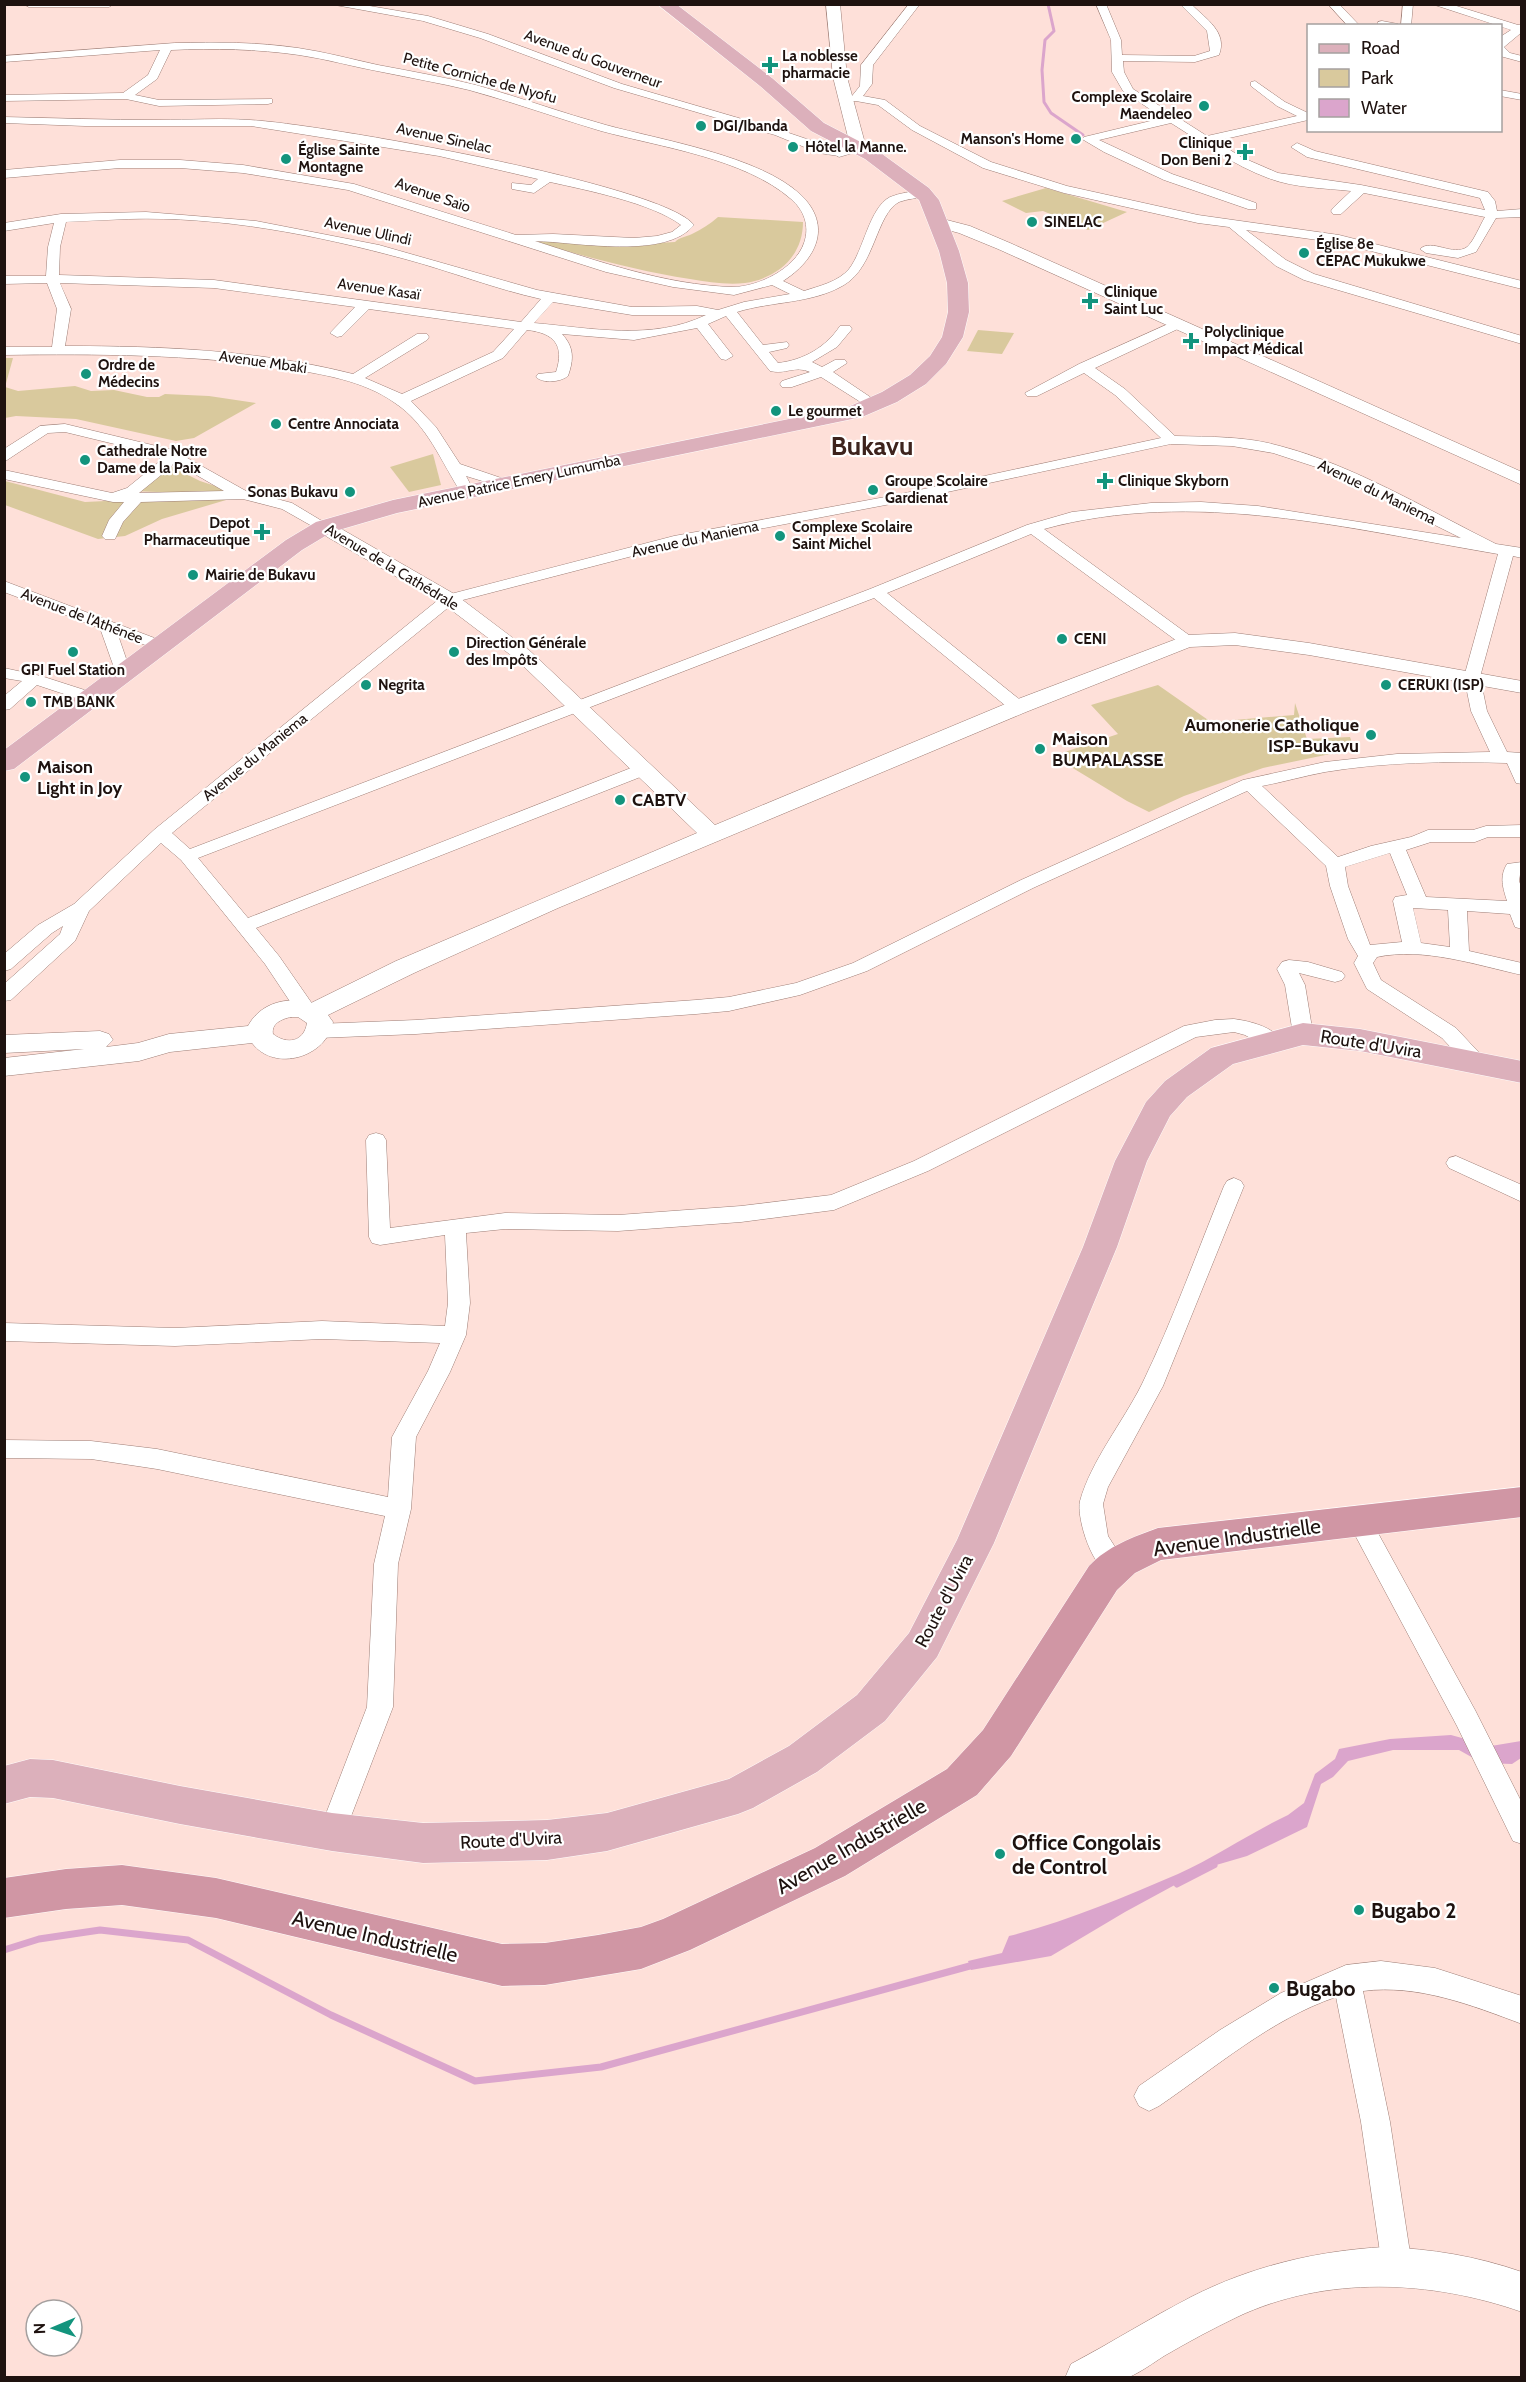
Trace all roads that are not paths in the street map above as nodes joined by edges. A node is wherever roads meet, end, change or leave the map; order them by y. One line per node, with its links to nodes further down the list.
1 (29, 4): 2 (street)
2 (109, 4)
3 (334, 4): 37 (street, Avenue du Gouverneur)
4 (665, 4): 37 (main road, Avenue Patrice Emery Lumumba)
5 (833, 4): 28 (street)
6 (915, 4): 28 (street)
7 (1101, 4): 20 (street)
8 (1185, 4): 20 (street)
9 (1333, 4): 12 (street)
10 (1408, 4): 14 (street)
11 (1437, 4): 16 (street)
12 (1353, 24)
13 (1382, 24): 14 (street)
14 (1402, 24): 15 (street)
15 (1419, 24)
16 (1520, 28): 17 (street)
17 (1502, 41)
18 (167, 46): 21 (street, Petite Corniche de Nyofu); 25 (street); 65 (street, Petite Corniche de Nyofu)
19 (1502, 50): 22 (street)
20 (1116, 58): 33 (street)
21 (4, 59)
22 (1521, 59)
23 (1255, 84): 31 (street)
24 (1502, 93): 26 (street)
25 (126, 96): 27 (street); 30 (street)
26 (1521, 97)
27 (4, 98)
28 (851, 99): 37 (street); 58 (street)
29 (268, 101): 30 (street)
30 (202, 104): 35 (street)
31 (1307, 117)
32 (1307, 117): 36 (street)
33 (1174, 119): 36 (street); 51 (street)
34 (4, 120): 35 (street, Avenue Sinelac)
35 (192, 121): 44 (street, Avenue Sinelac)
36 (1204, 140): 46 (street)
37 (839, 143): 41 (main road, Avenue Patrice Emery Lumumba); 49 (main road, Avenue Patrice Emery Lumumba)
38 (1297, 147): 40 (street)
39 (180, 164): 42 (street, Avenue Saïo); 43 (street); 61 (street, Avenue Saïo)
40 (1355, 164): 46 (street); 54 (street)
41 (858, 170)
42 (4, 174)
43 (171, 177)
44 (548, 177): 47 (street); 61 (street, Avenue Sinelac)
45 (876, 185): 50 (main road)
46 (1328, 185): 48 (street)
47 (516, 186)
48 (1360, 189): 52 (street); 54 (street)
49 (922, 193): 50 (street); 57 (main road, Avenue Patrice Emery Lumumba)
50 (894, 200): 57 (main road); 68 (street, Avenue Kasaï)
51 (1252, 206)
52 (1337, 211)
53 (1521, 213): 54 (street)
54 (1492, 215): 62 (street)
55 (140, 216): 56 (street, Avenue Ulindi); 60 (street); 69 (street, Avenue Ulindi)
56 (61, 218): 59 (street, Avenue Ulindi); 63 (street)
57 (936, 219): 74 (street); 95 (main road, Avenue Patrice Emery Lumumba)
58 (1232, 224): 62 (street); 80 (street)
59 (4, 227)
60 (134, 232)
61 (513, 239): 67 (street, Avenue Saïo)
62 (1339, 239): 66 (street)
63 (52, 279): 64 (street, Avenue Kasaï); 70 (street, Avenue Kasaï); 84 (street)
64 (4, 280)
65 (774, 281): 67 (street, Avenue Saïo); 68 (street)
66 (1521, 285)
67 (734, 291): 71 (street)
68 (803, 296): 71 (street, Avenue Kasaï)
69 (550, 297): 72 (street, Avenue Ulindi); 75 (street)
70 (366, 304): 75 (street, Avenue Kasaï); 78 (street)
71 (744, 306): 72 (street, Avenue Kasaï)
72 (724, 312): 73 (street, Avenue Kasaï); 82 (street)
73 (700, 322): 76 (street, Avenue Kasaï); 85 (street)
74 (1177, 324): 88 (street); 103 (street)
75 (523, 326): 76 (street, Avenue Kasaï); 94 (street)
76 (549, 328): 90 (street)
77 (844, 329): 86 (street)
78 (337, 333)
79 (422, 337): 91 (street)
80 (1521, 340)
81 (782, 345): 82 (street)
82 (760, 350): 86 (street)
83 (4, 351): 84 (street, Avenue Mbaki)
84 (58, 351): 91 (street, Avenue Mbaki)
85 (726, 356)
86 (802, 363): 89 (street)
87 (840, 363): 89 (street)
88 (1084, 368): 93 (street); 98 (street)
89 (823, 372): 92 (street); 95 (street)
90 (543, 377)
91 (355, 378): 94 (street, Avenue Mbaki)
92 (787, 384)
93 (1032, 393)
94 (401, 400): 101 (street, Avenue Mbaki)
95 (875, 405): 104 (main road, Avenue Patrice Emery Lumumba)
96 (4, 434): 97 (street)
97 (27, 439): 99 (street, Avenue de la Cathédrale); 100 (street, Avenue de la Cathédrale)
98 (1172, 440): 112 (street, Avenue du Maniema); 115 (street, Avenue du Maniema)
99 (7, 452)
100 (168, 453): 106 (street, Avenue de la Cathédrale); 107 (street)
101 (454, 467): 104 (street); 105 (street, Avenue Mbaki)
102 (4, 474): 107 (street, Avenue de la Cathédrale)
103 (1521, 479)
104 (505, 484): 105 (main road, Avenue Patrice Emery Lumumba)
105 (467, 491): 109 (main road, Avenue Patrice Emery Lumumba)
106 (243, 495): 108 (street, Avenue de la Cathédrale); 109 (street, Avenue de la Cathédrale)
107 (113, 498): 108 (street, Avenue de la Cathédrale)
108 (136, 498): 111 (street)
109 (324, 526): 115 (street, Avenue de la Cathédrale); 118 (main road, Avenue Patrice Emery Lumumba)
110 (1032, 528): 112 (street); 114 (street); 117 (street)
111 (110, 536)
112 (1507, 551): 121 (street)
113 (4, 586): 116 (street, Avenue de l'Athénée)
114 (876, 592): 126 (street); 127 (street)
115 (449, 599): 126 (street, Avenue de la Cathédrale); 134 (street, Avenue du Maniema)
116 (107, 626): 118 (street, Avenue de l'Athénée); 120 (street)
117 (1187, 641): 121 (street); 127 (street)
118 (159, 645): 120 (main road, Avenue Patrice Emery Lumumba)
119 (4, 673): 122 (street)
120 (123, 674): 124 (main road, Avenue Patrice Emery Lumumba)
121 (1472, 677): 123 (street); 128 (street)
122 (35, 679): 124 (street); 125 (street)
123 (1521, 687)
124 (91, 698): 129 (main road, Avenue Patrice Emery Lumumba)
125 (4, 705)
126 (577, 706): 130 (street, Avenue de la Cathédrale); 137 (street)
127 (1018, 706): 135 (street)
128 (1512, 757): 131 (street); 132 (street)
129 (4, 763)
130 (642, 770): 135 (street, Avenue de la Cathédrale); 144 (street)
131 (1521, 779)
132 (1249, 784): 138 (street); 152 (street)
133 (1521, 831): 136 (street)
134 (161, 833): 137 (street); 142 (street, Avenue du Maniema)
135 (713, 836): 152 (street)
136 (1396, 846): 138 (street); 140 (street)
137 (187, 856): 144 (street)
138 (1335, 864): 146 (street)
139 (1521, 868): 143 (street)
140 (1419, 901): 141 (street); 145 (street)
141 (1457, 905): 143 (street); 147 (street)
142 (81, 908): 148 (street, Avenue du Maniema); 151 (street)
143 (1520, 915)
144 (244, 926): 152 (street)
145 (1412, 947): 146 (street); 147 (street)
146 (1367, 955): 157 (street)
147 (1460, 956): 149 (street)
148 (4, 964)
149 (1521, 969)
150 (1335, 976): 154 (street)
151 (4, 995)
152 (312, 1018): 153 (street); 153 (street)
153 (259, 1034): 155 (street)
154 (1288, 1038): 157 (main road, Route d'Uvira); 164 (street); 173 (main road, Route d'Uvira)
155 (169, 1042): 156 (street); 158 (street)
156 (4, 1044)
157 (1477, 1063): 159 (main road, Route d'Uvira)
158 (4, 1067)
159 (1521, 1072)
160 (376, 1140): 164 (street)
161 (1456, 1163): 163 (street)
162 (1234, 1186): 171 (street)
163 (1521, 1194)
164 (455, 1226): 166 (street)
165 (4, 1332): 166 (street)
166 (455, 1335): 169 (street)
167 (4, 1449): 169 (street)
168 (1521, 1502): 170 (highway, Avenue Industrielle)
169 (399, 1509): 173 (street)
170 (1359, 1520): 171 (highway, Avenue Industrielle); 174 (street)
171 (1114, 1564): 175 (highway, Avenue Industrielle)
172 (4, 1785): 173 (main road, Route d'Uvira)
173 (332, 1832)
174 (1521, 1832)
175 (4, 1898)
176 (1346, 1980): 177 (street); 178 (street); 179 (street)
177 (1521, 2010)
178 (1149, 2096)
179 (1397, 2266): 180 (street); 181 (street)
180 (1521, 2292)
181 (1085, 2378)

